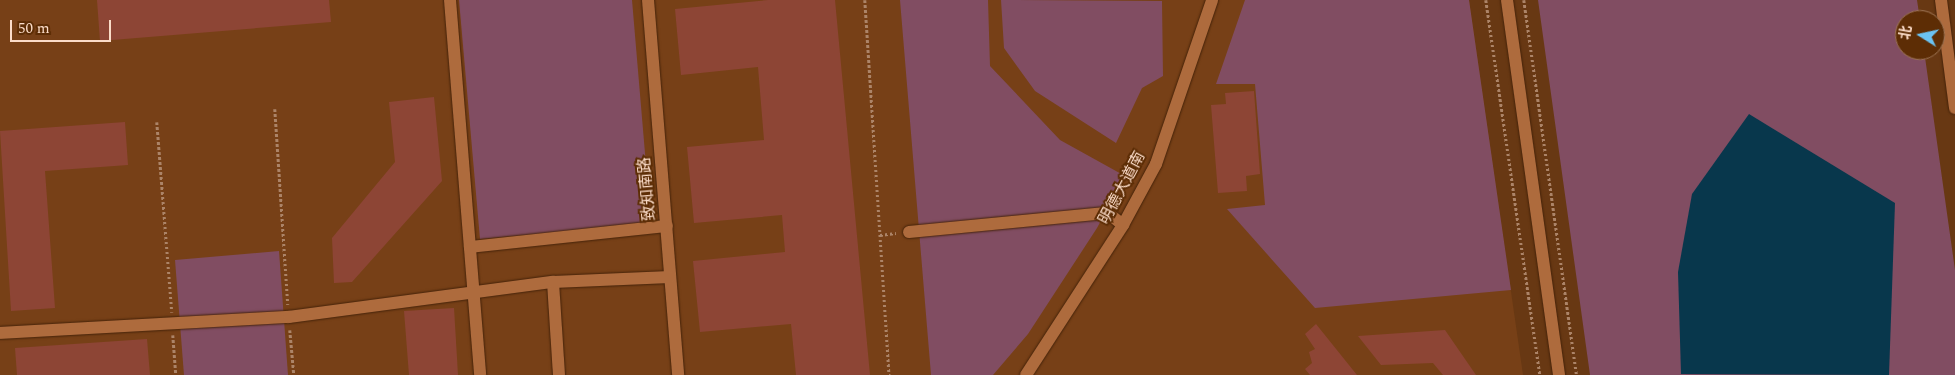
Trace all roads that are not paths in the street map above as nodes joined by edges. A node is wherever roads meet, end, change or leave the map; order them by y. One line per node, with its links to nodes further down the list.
1 (450, 0): 10 (street)
2 (648, 0): 8 (street, 致知南路)
3 (1212, 0): 7 (street, 明德大道南)
4 (1507, 0): 19 (street)
5 (1941, 0): 6 (street)
6 (1955, 108)
7 (1123, 225): 9 (street); 18 (street, 明德大道南)
8 (666, 226): 10 (street); 11 (street, 致知南路)
9 (909, 232)
10 (470, 247): 13 (street)
11 (670, 277): 12 (street); 17 (street, 致知南路)
12 (553, 282): 13 (street); 16 (street)
13 (473, 295): 14 (street); 15 (street)
14 (0, 333)
15 (480, 375)
16 (559, 375)
17 (678, 375)
18 (1026, 375)
19 (1559, 375)

